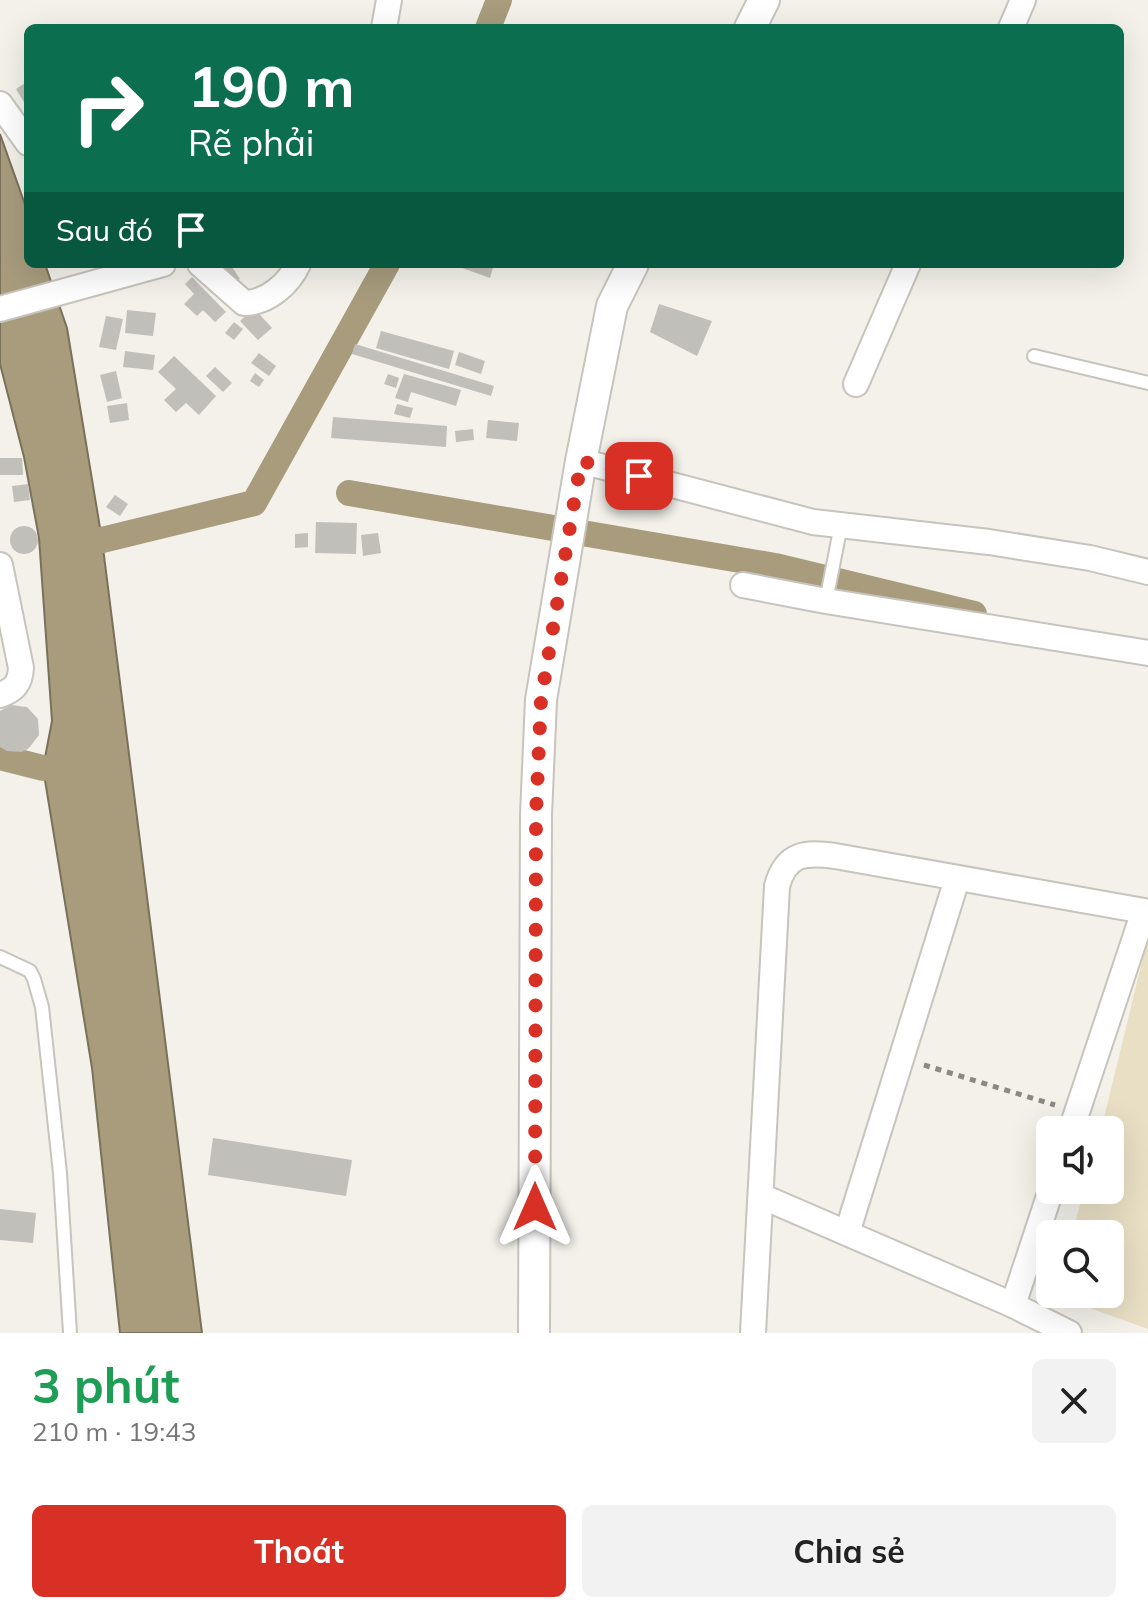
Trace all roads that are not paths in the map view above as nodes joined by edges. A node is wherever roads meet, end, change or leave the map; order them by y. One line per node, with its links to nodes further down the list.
1 (389, 0): 4 (street)
2 (764, 0): 5 (street)
3 (1023, 0): 6 (street)
4 (385, 24)
5 (752, 24)
6 (1013, 24)
7 (0, 104): 8 (street)
8 (24, 137)
9 (141, 268): 14 (street)
10 (205, 268): 11 (street)
11 (295, 268)
12 (631, 268): 19 (street)
13 (906, 268): 18 (street)
14 (96, 276): 15 (street)
15 (0, 309)
16 (1034, 356): 17 (lane)
17 (1148, 383)
18 (856, 384)
19 (580, 470): 20 (street); 35 (street)
20 (840, 529): 22 (street); 24 (lane)
21 (0, 565): 26 (street)
22 (1148, 572)
23 (743, 585): 24 (street)
24 (827, 596): 25 (street)
25 (1148, 653)
26 (0, 695)
27 (957, 879): 29 (street); 30 (street); 32 (street)
28 (0, 957): 34 (lane)
29 (1076, 1116)
30 (761, 1196): 32 (street); 36 (street)
31 (1046, 1204): 33 (street)
32 (847, 1233): 33 (street)
33 (1013, 1305): 37 (street)
34 (70, 1333)
35 (534, 1333)
36 (753, 1333)
37 (1069, 1333)

